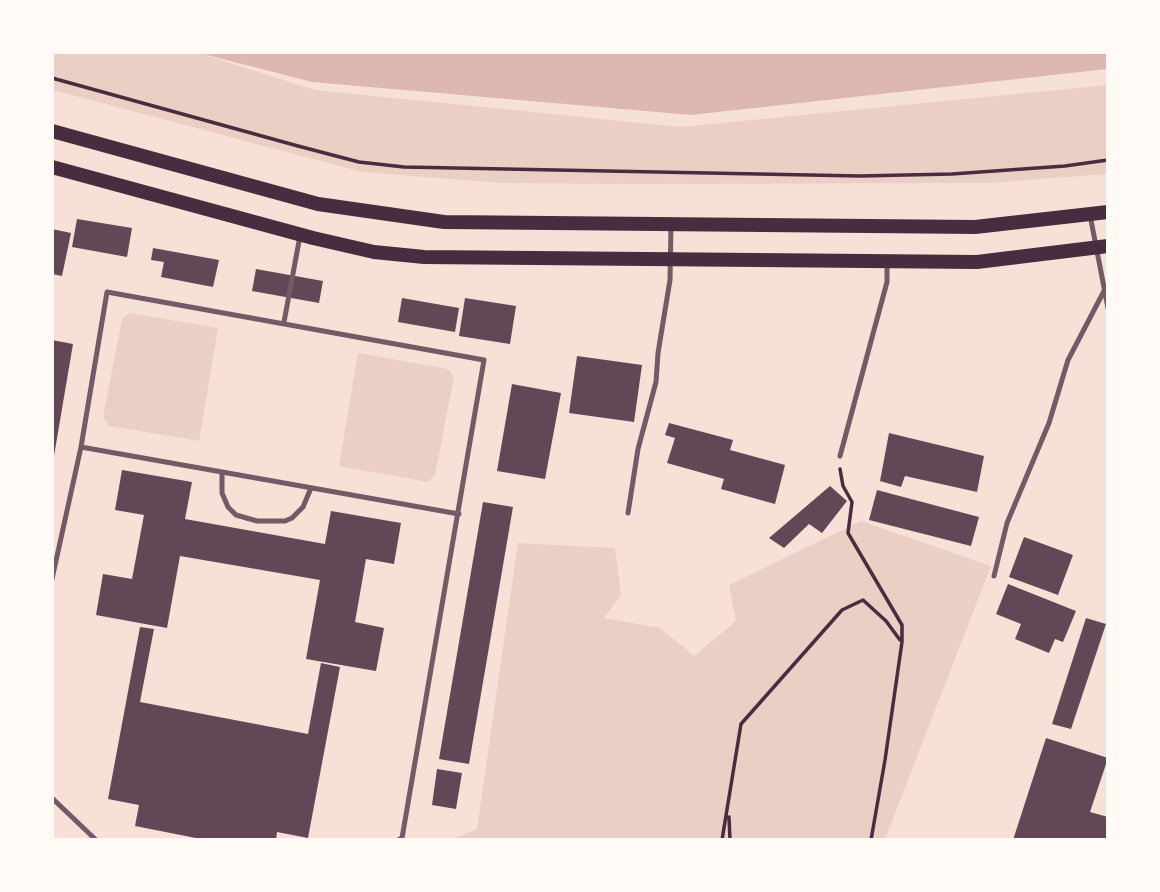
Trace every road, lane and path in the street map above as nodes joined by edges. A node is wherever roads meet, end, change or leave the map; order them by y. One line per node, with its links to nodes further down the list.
1 (52, 78): 3 (path)
2 (52, 131): 7 (main road)
3 (1108, 160)
4 (52, 167): 8 (main road)
5 (1108, 212): 6 (main road)
6 (1090, 215): 7 (main road); 9 (lane)
7 (671, 223): 10 (lane)
8 (300, 234): 10 (main road); 14 (lane)
9 (1101, 247): 11 (main road); 12 (lane)
10 (670, 259): 11 (main road); 19 (lane)
11 (887, 263): 16 (lane)
12 (1104, 291): 13 (lane); 21 (lane)
13 (1108, 308)
14 (284, 322): 15 (lane); 20 (lane)
15 (81, 447): 17 (lane); 22 (lane)
16 (840, 457): 23 (path)
17 (222, 472): 18 (lane); 18 (lane)
18 (311, 488): 20 (lane)
19 (628, 513)
20 (459, 514): 27 (lane)
21 (994, 576)
22 (52, 579)
23 (902, 642): 25 (path); 30 (path)
24 (52, 798): 26 (lane)
25 (728, 807): 28 (path); 29 (path)
26 (96, 839)
27 (398, 839)
28 (723, 839)
29 (730, 839)
30 (871, 839)

